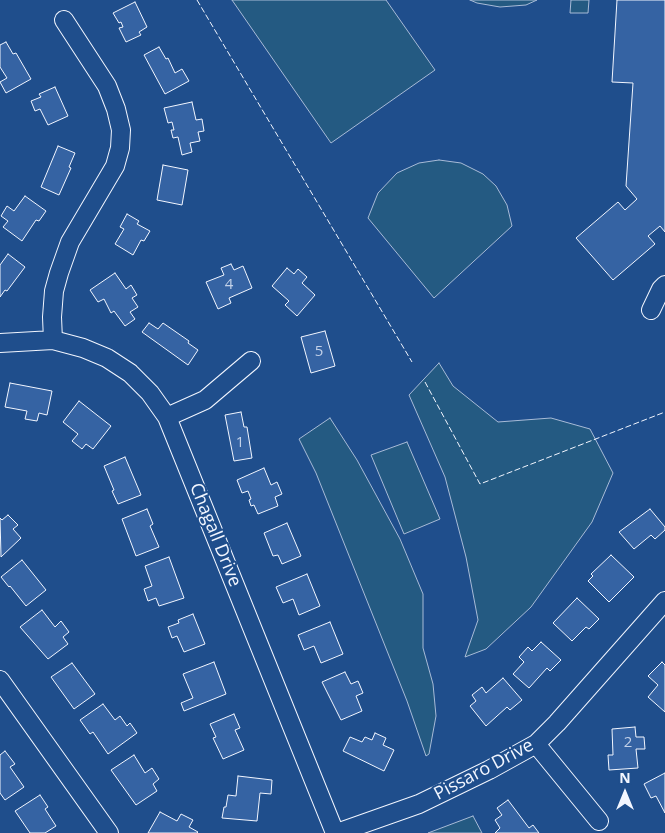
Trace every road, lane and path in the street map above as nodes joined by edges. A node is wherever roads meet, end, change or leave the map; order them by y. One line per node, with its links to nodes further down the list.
1 (64, 20): 4 (street)
2 (665, 285): 3 (street)
3 (651, 310)
4 (53, 340): 5 (street, Chagall Drive); 7 (street, Chagall Drive)
5 (0, 343)
6 (251, 361): 7 (street)
7 (167, 417): 13 (street, Chagall Drive)
8 (665, 602): 10 (street, Pissaro Drive)
9 (0, 680): 12 (street)
10 (536, 744): 11 (street); 13 (street, Pissaro Drive)
11 (599, 821)
12 (108, 833)
13 (336, 833)

